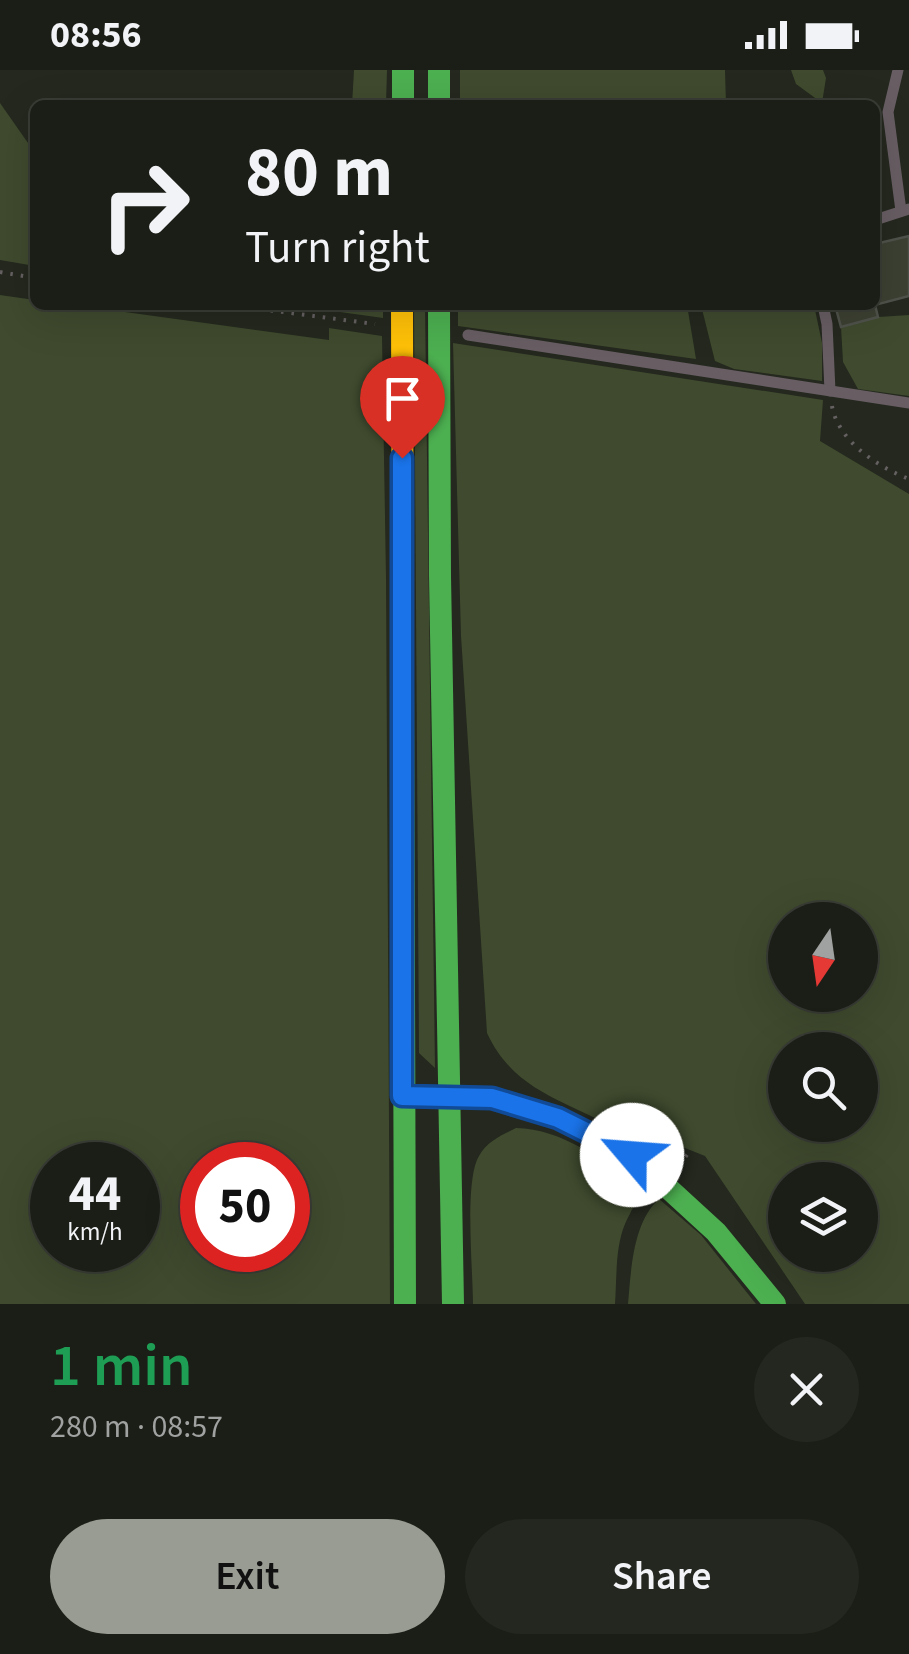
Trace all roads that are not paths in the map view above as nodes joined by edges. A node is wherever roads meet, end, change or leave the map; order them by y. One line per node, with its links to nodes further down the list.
1 (403, 70): 4 (main road)
2 (438, 70): 5 (main road)
3 (898, 70): 6 (lane)
4 (403, 100)
5 (438, 100)
6 (905, 210): 7 (lane)
7 (880, 218)
8 (402, 310): 14 (main road)
9 (439, 310): 15 (main road)
10 (824, 310): 12 (lane)
11 (468, 335): 12 (lane)
12 (830, 391): 13 (lane)
13 (909, 403)
14 (402, 1096): 15 (main road); 16 (main road)
15 (450, 1097): 17 (main road); 18 (main road)
16 (404, 1304)
17 (453, 1304)
18 (774, 1304)

